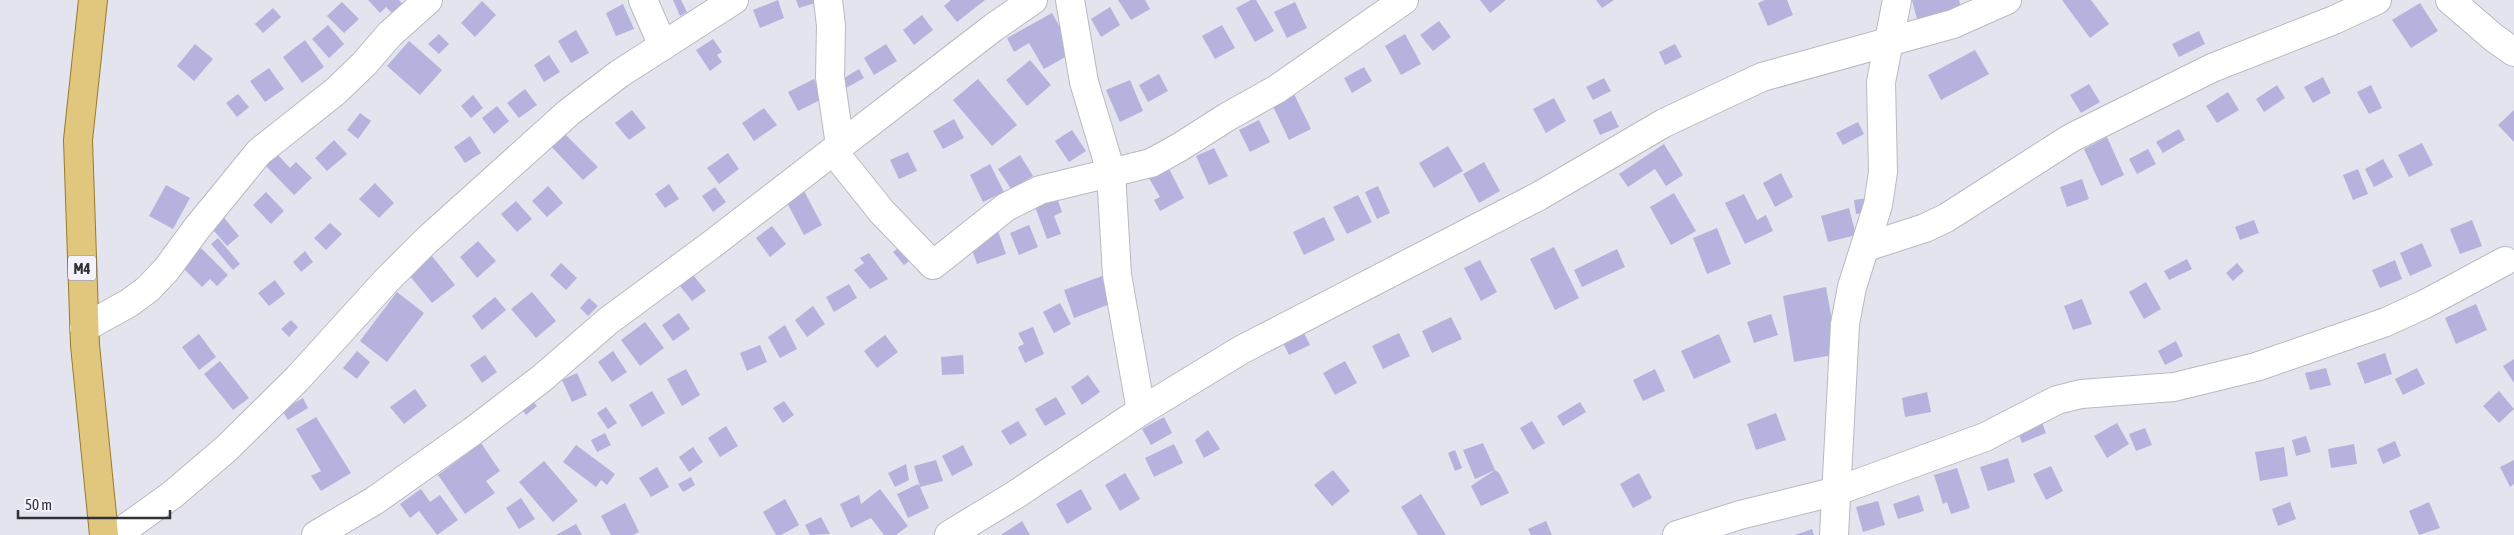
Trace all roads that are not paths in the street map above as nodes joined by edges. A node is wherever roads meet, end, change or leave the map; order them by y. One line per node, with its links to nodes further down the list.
1 (93, 0): 20 (main road, M4)
2 (428, 0): 20 (street)
3 (643, 0): 14 (street)
4 (734, 0): 14 (street)
5 (828, 0): 16 (street)
6 (1033, 0): 16 (street)
7 (1070, 0): 17 (street)
8 (1404, 0): 17 (street)
9 (1897, 0): 13 (street)
10 (2007, 0): 13 (street)
11 (2377, 0): 18 (street)
12 (2450, 0): 15 (street)
13 (1887, 44): 18 (street); 21 (street)
14 (663, 46): 24 (street)
15 (2514, 52)
16 (837, 148): 17 (street); 25 (street)
17 (1111, 172): 21 (street)
18 (1866, 247): 22 (street)
19 (2505, 261): 22 (street)
20 (84, 328): 23 (main road, M4)
21 (1141, 411): 26 (street)
22 (1837, 491): 27 (street); 28 (street)
23 (104, 535)
24 (116, 535)
25 (316, 535)
26 (949, 535)
27 (1677, 535)
28 (1834, 535)

